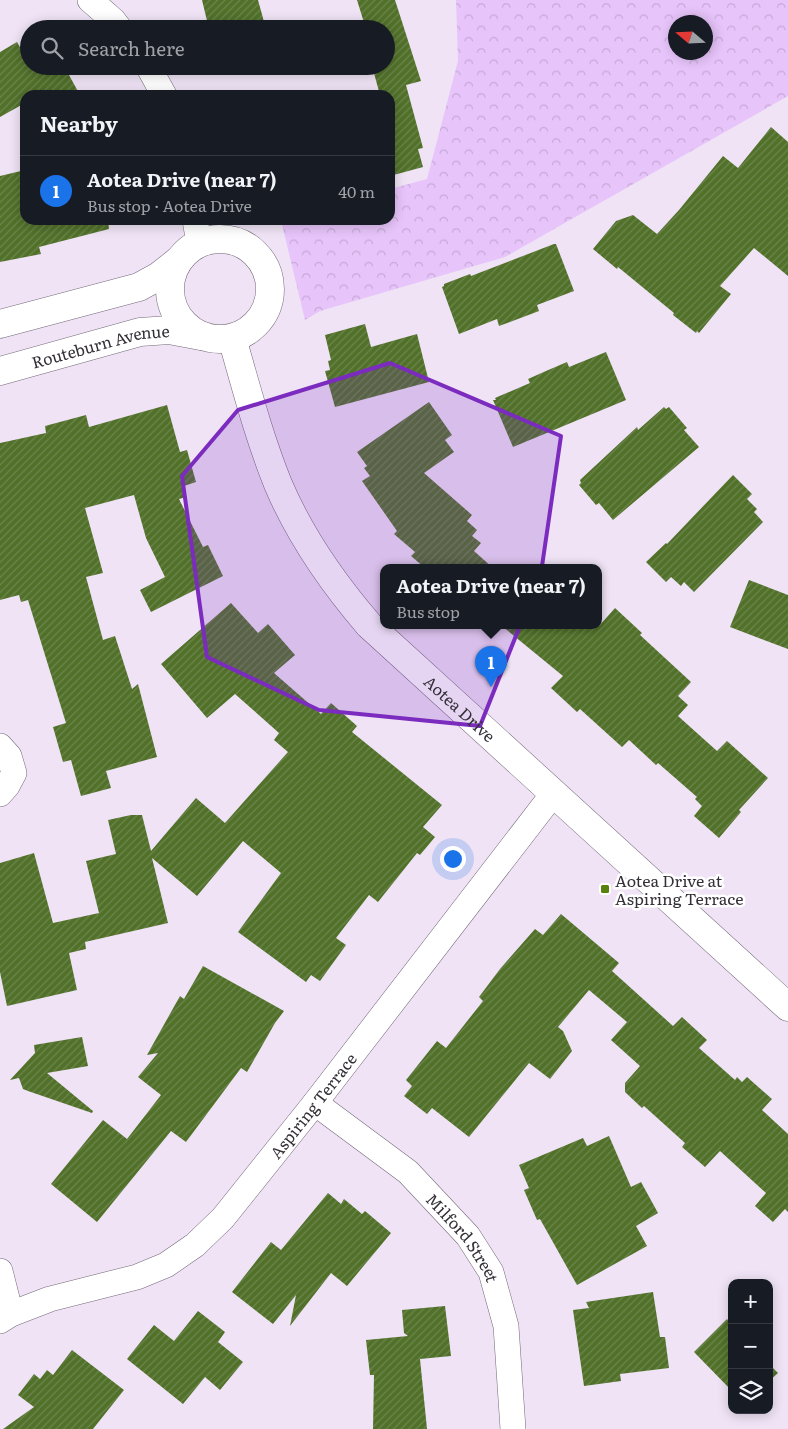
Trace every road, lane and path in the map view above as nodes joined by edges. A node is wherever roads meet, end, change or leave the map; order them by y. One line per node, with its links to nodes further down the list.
1 (90, 0): 2 (street)
2 (113, 20)
3 (153, 75): 4 (street)
4 (161, 90)
5 (197, 232): 6 (street, Routeburn Avenue); 9 (street, Routeburn Avenue)
6 (178, 261): 7 (street, Routeburn Avenue); 8 (street, Routeburn Avenue)
7 (0, 324)
8 (202, 336): 9 (street, Routeburn Avenue); 10 (street, Routeburn Avenue)
9 (232, 338): 13 (street, Aotea Drive)
10 (0, 371)
11 (0, 746): 12 (street)
12 (0, 794)
13 (553, 794): 14 (street, Aotea Drive); 15 (street, Aspiring Terrace)
14 (788, 1007)
15 (314, 1103): 17 (street, Aspiring Terrace); 18 (street, Milford Street)
16 (0, 1271): 17 (street)
17 (6, 1317)
18 (513, 1429)

